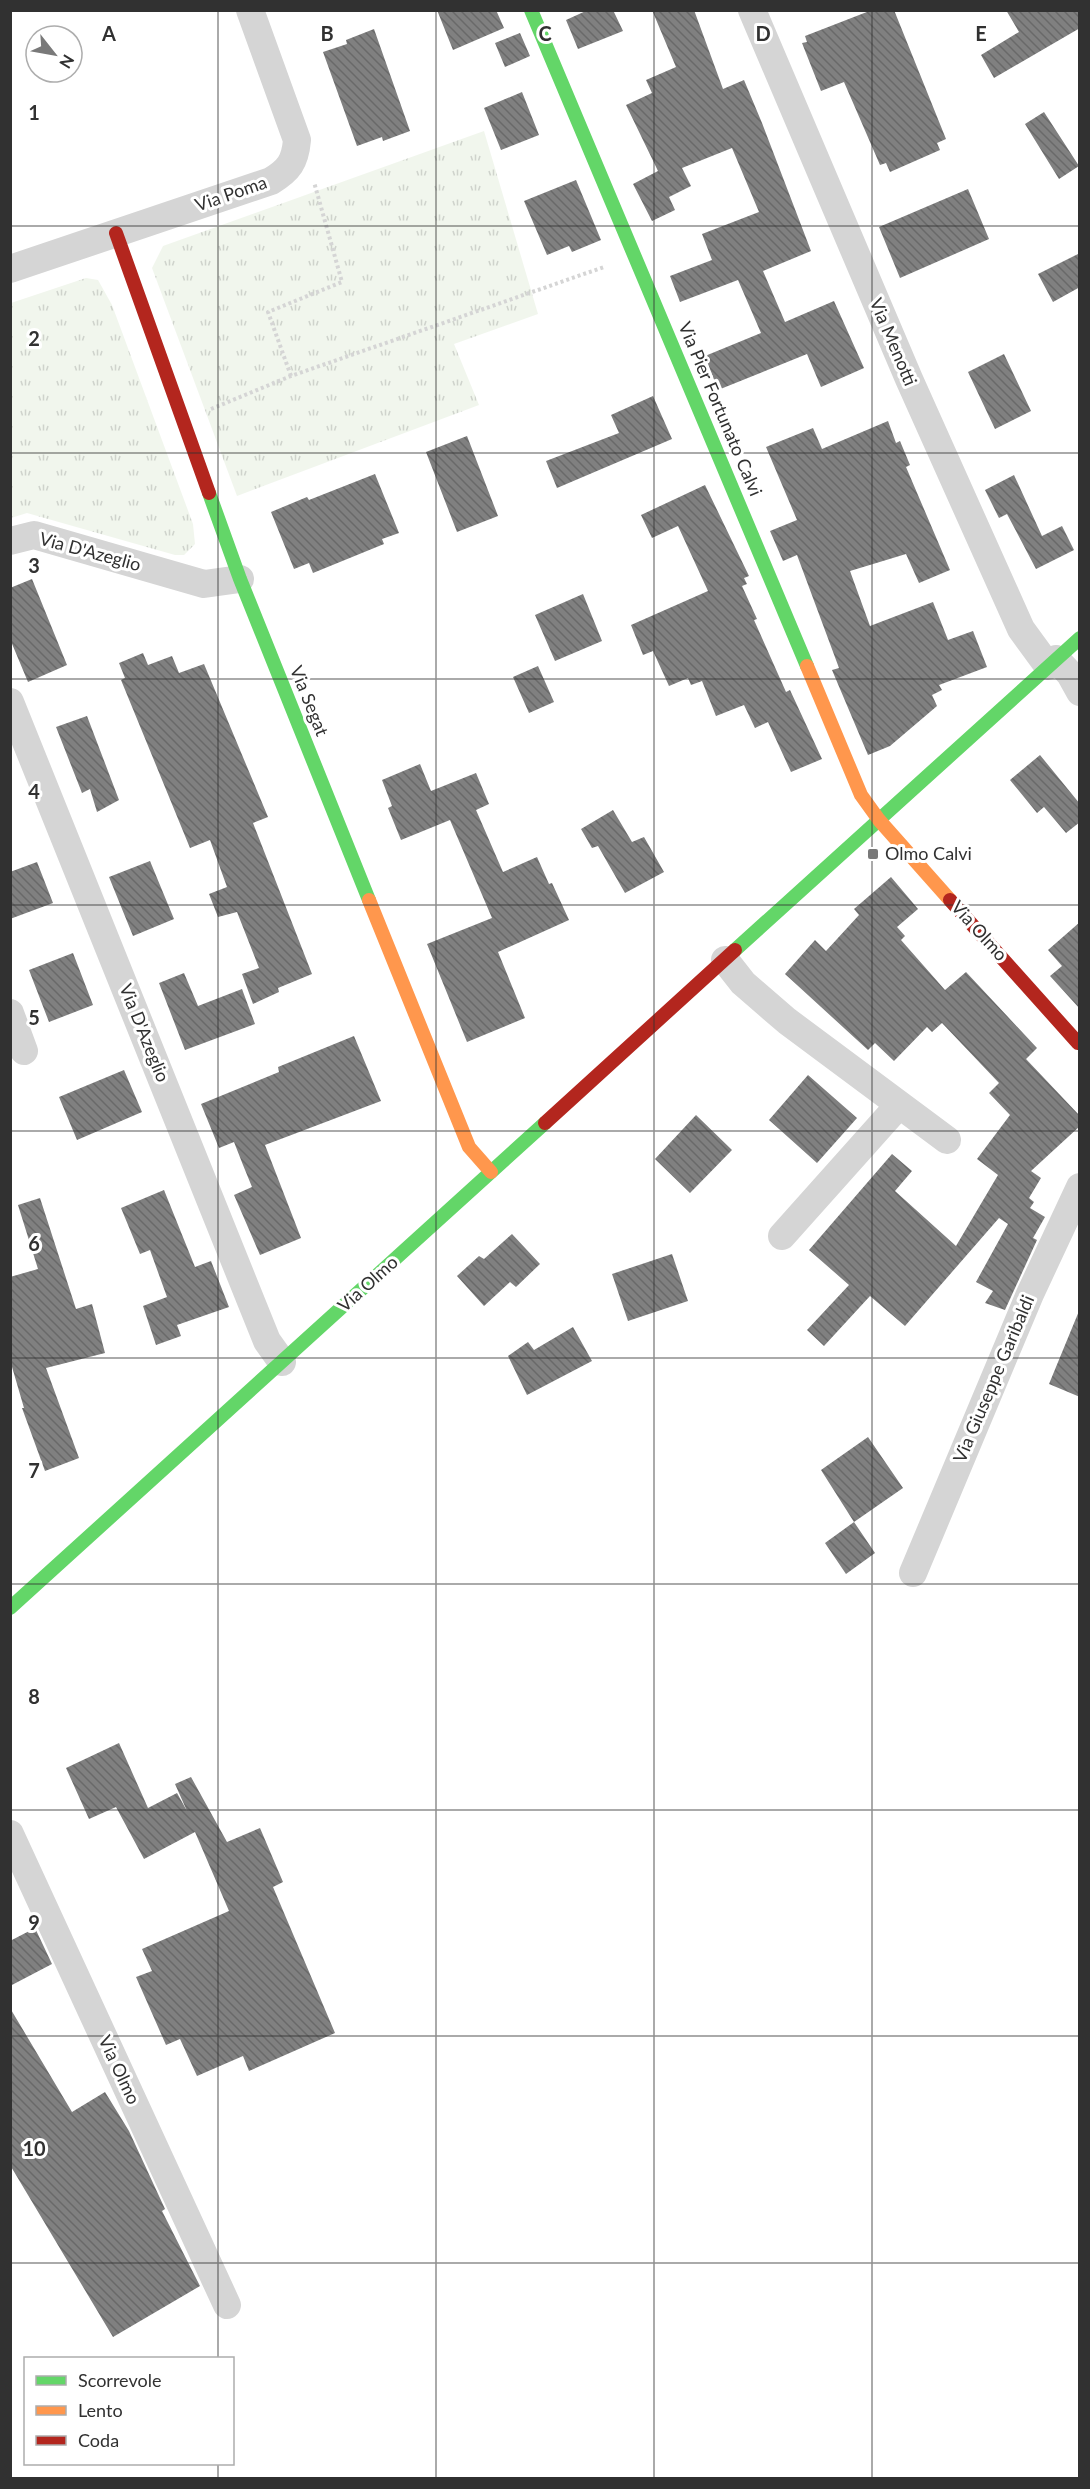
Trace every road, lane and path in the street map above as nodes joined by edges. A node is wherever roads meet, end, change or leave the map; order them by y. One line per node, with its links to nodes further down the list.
1 (250, 10): 5 (street, Via Poma)
2 (531, 10): 6 (street, Via Pier Fortunato Calvi)
3 (752, 10): 13 (street, Via Menotti)
4 (313, 178): 8 (path)
5 (116, 233): 7 (street, Via Poma); 11 (street, Via Segat)
6 (637, 255): 8 (path); 16 (street, Via Pier Fortunato Calvi)
7 (10, 269)
8 (291, 376): 9 (path)
9 (209, 409)
10 (10, 542): 11 (street, Via D'Azeglio)
11 (240, 579): 23 (street, Via Segat)
12 (1080, 638): 13 (street, Via Olmo)
13 (1052, 662): 14 (street); 16 (street, Via Olmo)
14 (1080, 692)
15 (10, 702): 26 (street, Via D'Azeglio)
16 (879, 820): 17 (street, Via Olmo); 19 (street, Via Olmo)
17 (725, 960): 21 (street); 23 (street, Via Olmo)
18 (10, 1013): 20 (street)
19 (1078, 1043)
20 (24, 1051)
21 (899, 1105): 22 (street); 25 (street)
22 (947, 1140)
23 (491, 1172): 26 (street, Via Olmo)
24 (1080, 1187): 27 (street, Via Giuseppe Garibaldi)
25 (782, 1236)
26 (282, 1362): 28 (street, Via Olmo)
27 (913, 1573)
28 (10, 1608)
29 (10, 1834): 30 (street, Via Olmo)
30 (226, 2305)

